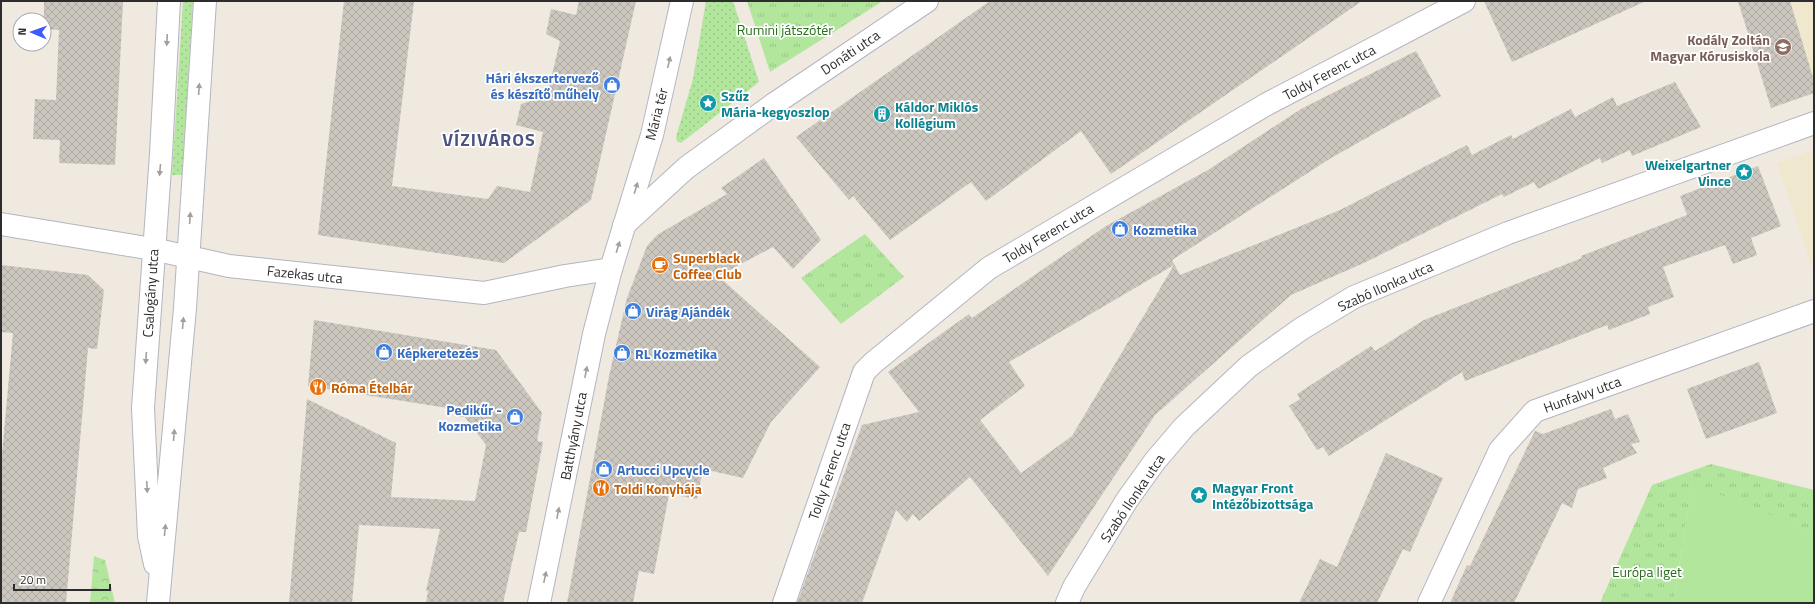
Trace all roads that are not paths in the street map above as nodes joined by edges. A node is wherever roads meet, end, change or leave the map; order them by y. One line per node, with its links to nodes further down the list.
1 (169, 1): 9 (street, Csalogány utca, one-way to 9)
2 (205, 1): 10 (street, Csalogány utca, one-way to 2)
3 (682, 1): 8 (street, Mária tér, one-way to 3)
4 (926, 1): 8 (street, Donáti utca)
5 (1464, 1): 15 (street, Toldy Ferenc utca)
6 (1814, 123): 16 (street, Szabó Ilonka utca)
7 (1, 224): 9 (street, Fazekas utca)
8 (624, 225): 11 (street, Mária tér, one-way to 8)
9 (153, 249): 10 (street, Fazekas utca); 13 (street, Csalogány utca, one-way to 13)
10 (188, 257): 11 (street, Fazekas utca); 13 (street, Csalogány utca, one-way to 10)
11 (611, 269): 14 (street, Batthyány utca, one-way to 11)
12 (1814, 311): 17 (street, Hunfalvy utca)
13 (159, 593)
14 (539, 603)
15 (784, 603)
16 (1067, 603)
17 (1429, 603)

